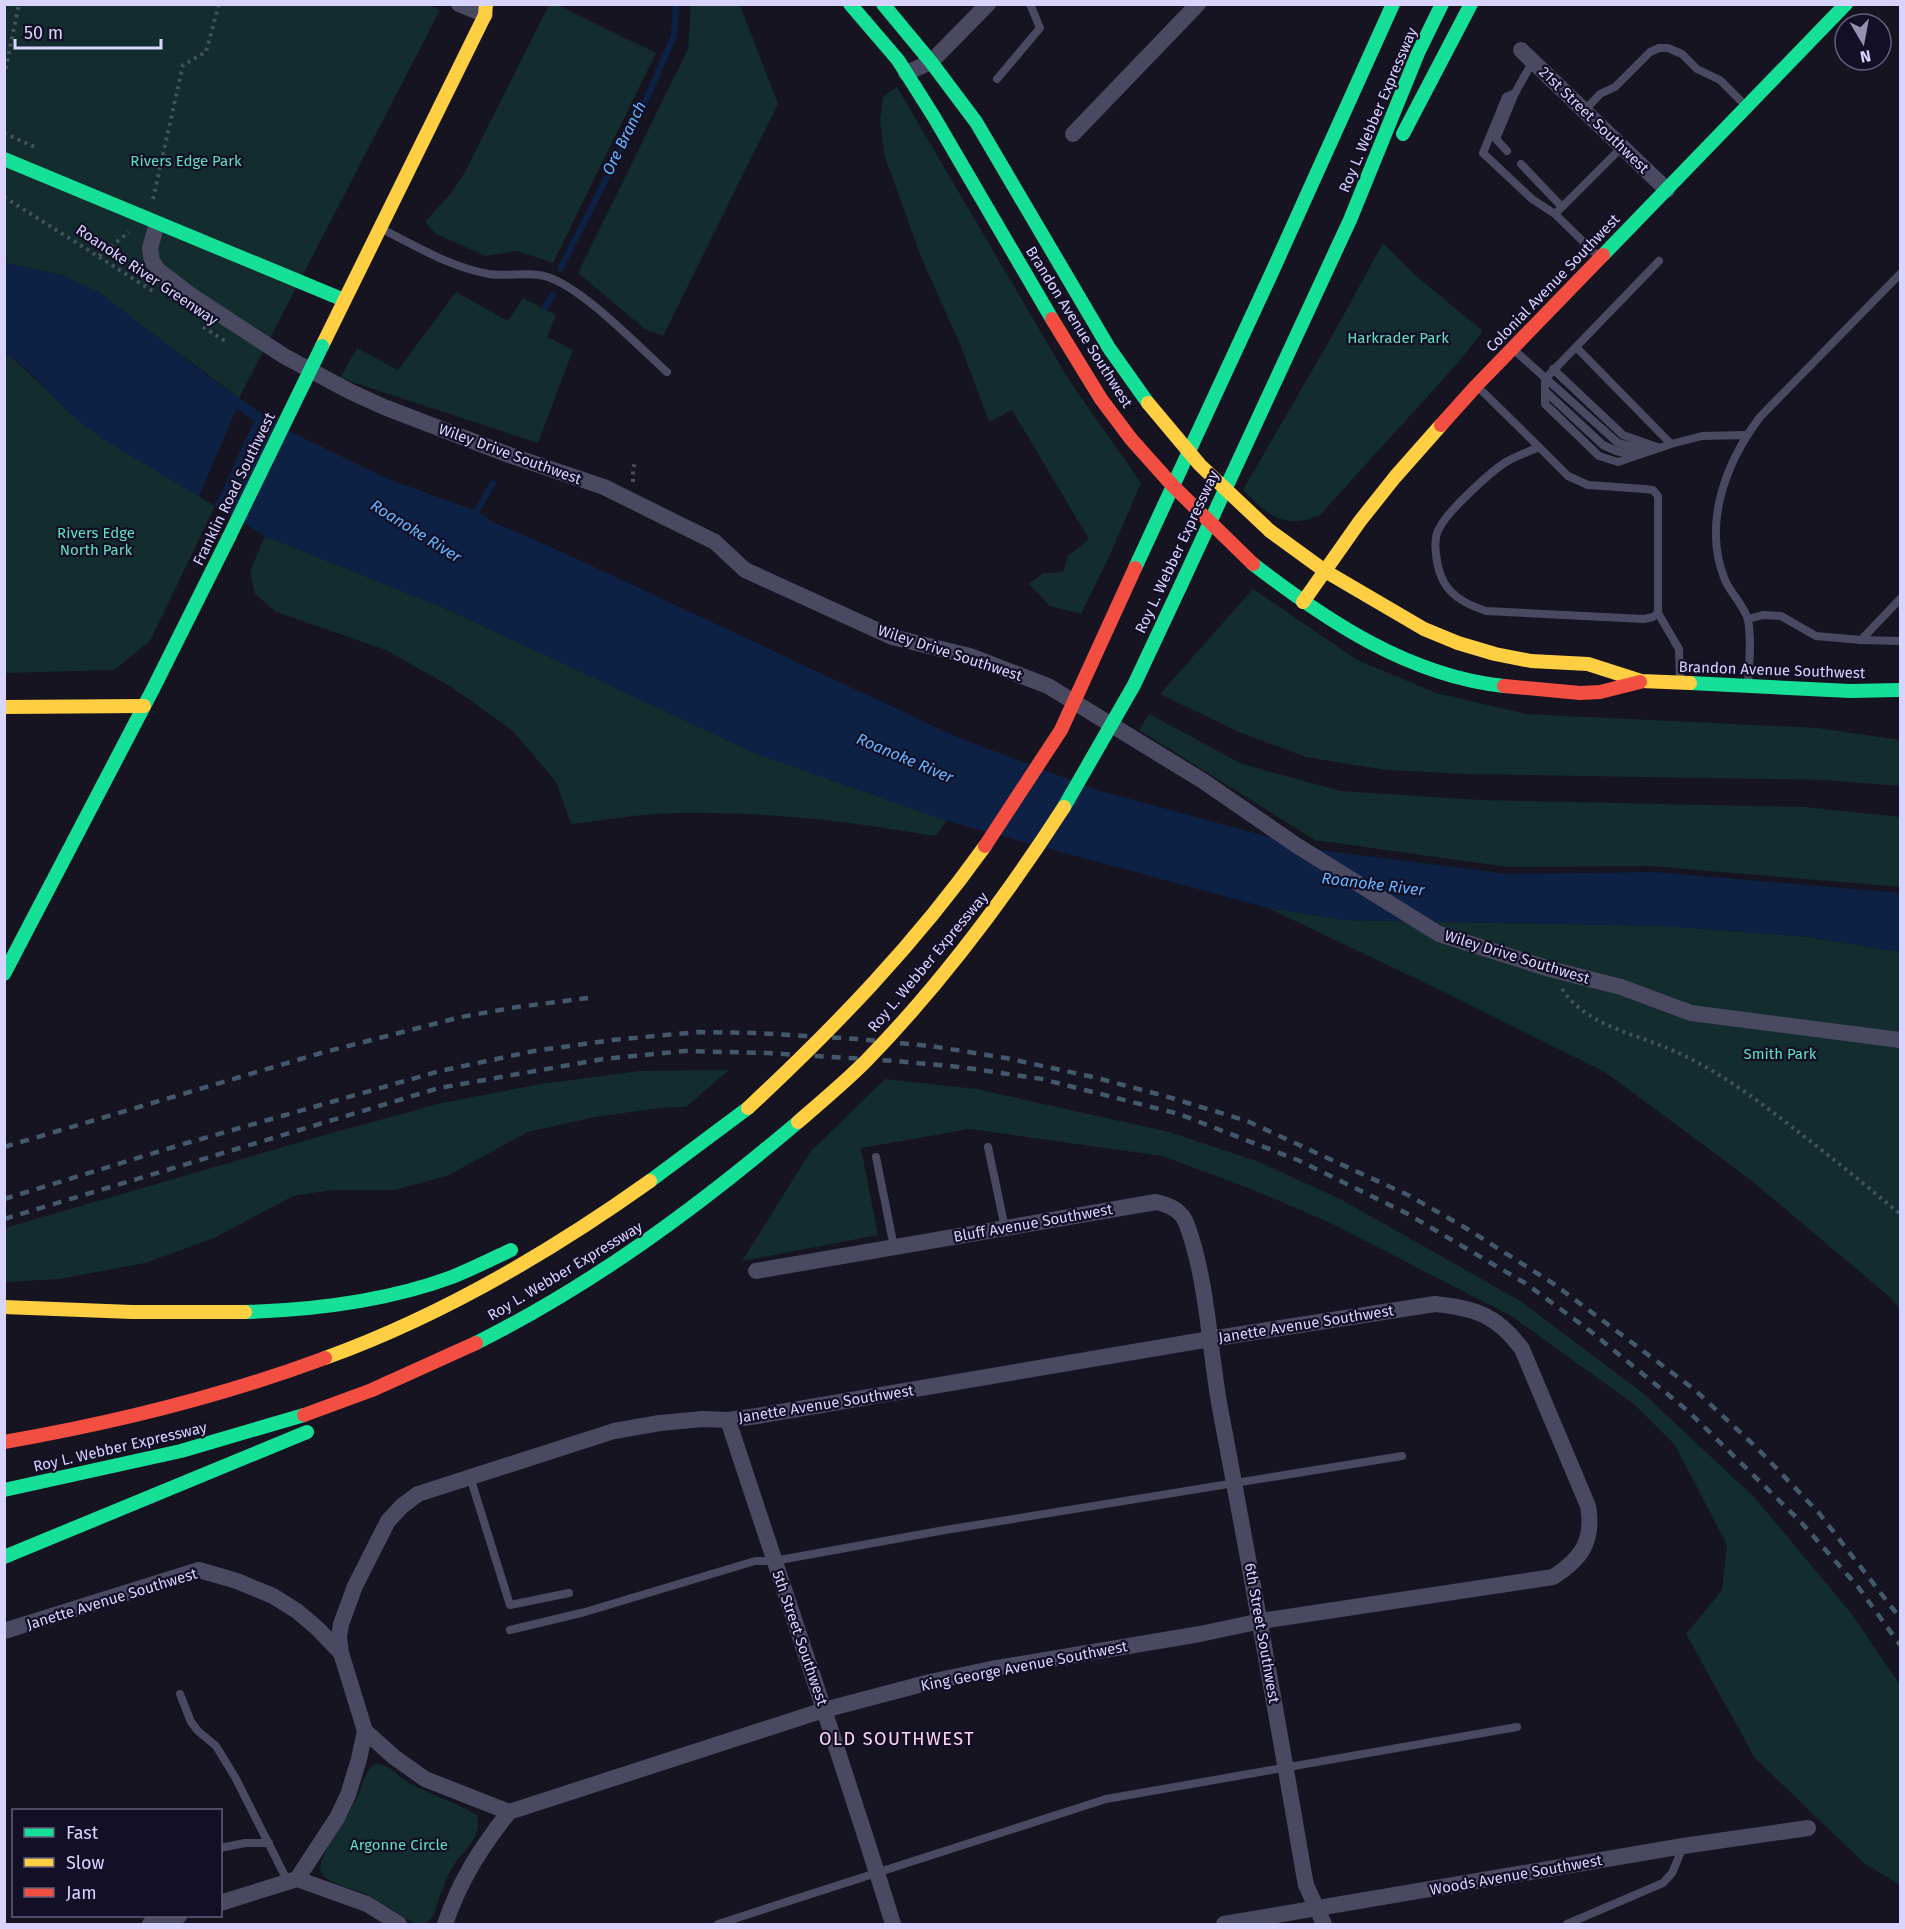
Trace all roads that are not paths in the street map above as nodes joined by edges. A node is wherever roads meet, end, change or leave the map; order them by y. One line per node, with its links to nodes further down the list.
1 (459, 4): 12 (street)
2 (500, 4): 12 (main road, Franklin Road Southwest)
3 (850, 4): 15 (main road, Brandon Avenue Southwest)
4 (883, 4): 14 (main road, Brandon Avenue Southwest)
5 (988, 4): 14 (street)
6 (1030, 4): 16 (lane)
7 (1198, 4): 20 (street)
8 (1393, 4): 63 (main road, Roy L. Webber Expressway, bridge)
9 (1442, 4): 28 (main road, Roy L. Webber Expressway)
10 (1471, 4): 28 (main road)
11 (1846, 4): 18 (main road, Colonial Avenue Southwest)
12 (485, 10): 30 (main road, Franklin Road Southwest)
13 (1527, 56): 17 (lane); 19 (street, 21st Street Southwest)
14 (931, 62): 15 (street); 46 (main road, Brandon Avenue Southwest, bridge)
15 (906, 73): 48 (main road, Brandon Avenue Southwest, bridge)
16 (997, 79)
17 (1515, 93): 22 (lane); 27 (lane)
18 (1747, 107): 19 (lane); 25 (main road, Colonial Avenue Southwest)
19 (1584, 111): 21 (street, 21st Street Southwest)
20 (1073, 134)
21 (1622, 147): 25 (street, 21st Street Southwest); 26 (lane)
22 (1507, 151)
23 (4, 159): 29 (main road)
24 (1521, 164): 26 (lane)
25 (1667, 190): 31 (main road, Colonial Avenue Southwest)
26 (1562, 207): 27 (lane)
27 (1555, 214): 31 (lane)
28 (1350, 220): 70 (main road, Roy L. Webber Expressway, bridge)
29 (157, 224): 34 (main road); 60 (street, Wiley Drive Southwest)
30 (381, 228): 34 (main road, Franklin Road Southwest); 38 (lane)
31 (1600, 258): 36 (main road, Colonial Avenue Southwest)
32 (1659, 261): 35 (lane)
33 (1900, 274): 41 (lane)
34 (344, 300): 57 (main road, Franklin Road Southwest, bridge)
35 (1576, 347): 37 (lane); 42 (lane)
36 (1512, 349): 39 (lane); 40 (main road, Colonial Avenue Southwest)
37 (1553, 369): 39 (lane); 44 (lane)
38 (666, 372)
39 (1545, 379): 45 (lane); 45 (lane)
40 (1476, 386): 43 (lane); 46 (main road, Colonial Avenue Southwest)
41 (1746, 435): 42 (lane); 50 (lane)
42 (1671, 444): 44 (lane)
43 (1539, 447): 49 (lane); 49 (lane)
44 (1660, 448): 45 (lane)
45 (1650, 452)
46 (1325, 571): 48 (main road, Colonial Avenue Southwest); 53 (main road, Brandon Avenue Southwest)
47 (1900, 599): 51 (lane)
48 (1303, 602): 53 (main road, Brandon Avenue Southwest)
49 (1658, 613): 54 (lane)
50 (1748, 620): 51 (lane); 55 (lane)
51 (1861, 640): 52 (lane)
52 (1900, 641)
53 (1641, 681): 54 (main road, Brandon Avenue Southwest)
54 (1680, 683): 55 (main road, Brandon Avenue Southwest)
55 (1748, 686): 56 (main road, Brandon Avenue Southwest)
56 (1900, 690)
57 (144, 706): 58 (main road); 59 (main road, Franklin Road Southwest)
58 (4, 707)
59 (4, 974)
60 (1900, 1040)
61 (988, 1147): 65 (lane)
62 (876, 1157): 67 (lane)
63 (670, 1167): 64 (main road); 75 (main road, Roy L. Webber Expressway)
64 (569, 1218)
65 (1005, 1228): 67 (street, Bluff Avenue Southwest); 71 (street, Bluff Avenue Southwest)
66 (528, 1240): 69 (main road)
67 (894, 1247): 68 (street, Bluff Avenue Southwest)
68 (756, 1271)
69 (4, 1307)
70 (491, 1335): 72 (main road); 79 (main road, Roy L. Webber Expressway)
71 (1210, 1339): 73 (street, Janette Avenue Southwest); 78 (street, 6th Street Southwest); 82 (street, Janette Avenue Southwest)
72 (360, 1410)
73 (728, 1420): 77 (street, Janette Avenue Southwest); 81 (street, 5th Street Southwest)
74 (321, 1426): 80 (main road)
75 (4, 1442)
76 (1402, 1456): 78 (lane)
77 (470, 1477): 83 (lane); 87 (street, Janette Avenue Southwest)
78 (1235, 1482): 81 (lane); 84 (street, 6th Street Southwest)
79 (4, 1490)
80 (4, 1557)
81 (774, 1561): 85 (lane); 89 (street, 5th Street Southwest)
82 (1553, 1577): 84 (street, King George Avenue Southwest)
83 (569, 1593)
84 (1261, 1621): 89 (street, King George Avenue Southwest); 92 (street, 6th Street Southwest)
85 (510, 1630)
86 (4, 1631): 87 (street, Janette Avenue Southwest)
87 (341, 1653): 91 (street)
88 (180, 1694): 95 (lane)
89 (824, 1710): 93 (street, King George Avenue Southwest); 98 (street, 5th Street Southwest)
90 (1517, 1727): 92 (lane)
91 (365, 1731): 93 (street); 99 (street)
92 (1286, 1767): 98 (lane); 101 (street, 6th Street Southwest)
93 (509, 1812): 103 (street)
94 (1808, 1828): 96 (street, Woods Avenue Southwest)
95 (269, 1843): 97 (lane); 99 (lane)
96 (1683, 1846): 101 (street, Woods Avenue Southwest); 108 (lane)
97 (222, 1848)
98 (877, 1874): 104 (lane); 105 (street, 5th Street Southwest)
99 (292, 1881): 100 (street); 102 (street)
100 (222, 1902)
101 (1316, 1909): 106 (street, Woods Avenue Southwest); 107 (street, 6th Street Southwest)
102 (399, 1924)
103 (445, 1924)
104 (718, 1924)
105 (893, 1924)
106 (1224, 1924)
107 (1324, 1924)
108 (1567, 1924)

